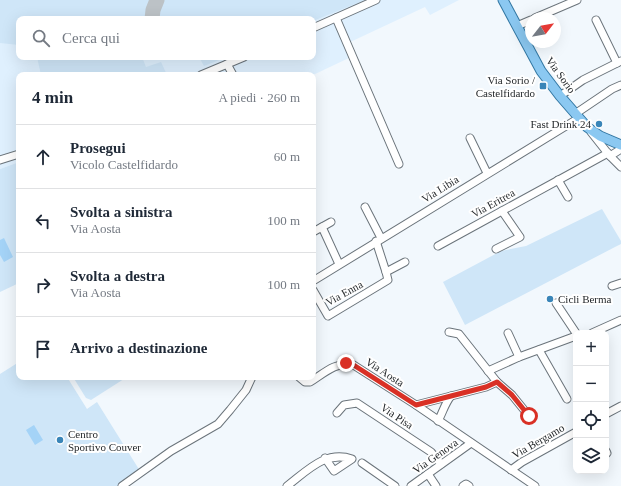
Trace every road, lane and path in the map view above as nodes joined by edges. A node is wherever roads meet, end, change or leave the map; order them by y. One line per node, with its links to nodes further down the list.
1 (376, 0): 5 (street)
2 (503, 0): 8 (main road, Via Sorio)
3 (577, 0): 4 (street)
4 (549, 12)
5 (336, 18): 9 (street); 25 (street)
6 (596, 20): 11 (street)
7 (525, 23): 8 (street)
8 (517, 26): 16 (main road, Via Sorio)
9 (316, 27)
10 (237, 60): 12 (street)
11 (619, 62): 16 (street)
12 (228, 64): 13 (street); 14 (street)
13 (208, 72)
14 (232, 72)
15 (621, 85): 17 (street, Via Libia)
16 (560, 96): 17 (main road, Via Sorio)
17 (577, 116): 18 (main road, Via Sorio); 27 (street, Via Libia)
18 (587, 127): 20 (main road, Via Sorio); 22 (street)
19 (470, 138): 27 (street)
20 (621, 145)
21 (621, 149): 22 (street, Via Eritrea)
22 (609, 154): 26 (street); 28 (street, Via Eritrea)
23 (16, 155): 24 (street)
24 (0, 160)
25 (398, 164)
26 (621, 167)
27 (486, 173): 35 (street, Via Libia)
28 (558, 180): 29 (street); 31 (street, Via Eritrea)
29 (568, 197)
30 (365, 207): 35 (street)
31 (502, 211): 36 (street, Via Eritrea); 37 (street)
32 (331, 222): 33 (street)
33 (322, 227): 34 (street); 39 (street)
34 (316, 230)
35 (379, 240): 39 (street, Via Libia); 40 (street)
36 (438, 246)
37 (496, 249)
38 (405, 262): 40 (street)
39 (339, 264): 41 (street, Via Libia)
40 (386, 272): 44 (street, Via Enna)
41 (316, 279)
42 (621, 283): 43 (street)
43 (612, 286)
44 (316, 295)
45 (556, 303): 47 (street)
46 (621, 320): 48 (street)
47 (574, 330)
48 (599, 330)
49 (449, 332): 54 (street)
50 (508, 333): 53 (street)
51 (573, 337): 52 (street)
52 (540, 350): 53 (street); 61 (street)
53 (520, 357): 54 (street)
54 (488, 371): 59 (street)
55 (316, 378): 62 (street, Via Aosta)
56 (251, 380): 75 (street)
57 (303, 380): 58 (street, Via Aosta)
58 (313, 380)
59 (497, 382): 60 (street); 66 (street)
60 (451, 396): 62 (street); 67 (street)
61 (567, 399)
62 (416, 405): 67 (street, Via Aosta)
63 (621, 406): 64 (street)
64 (609, 412)
65 (337, 413): 72 (street, Via Pisa)
66 (529, 416)
67 (438, 421): 69 (street, Via Aosta)
68 (573, 434): 73 (street, Via Bergamo)
69 (471, 443): 72 (street, Via Genova); 73 (street, Via Aosta)
70 (325, 458): 76 (street)
71 (362, 463): 77 (street)
72 (441, 464): 74 (street, Via Genova)
73 (511, 470): 82 (street, Via Aosta)
74 (428, 474): 78 (street, Via Genova); 79 (street)
75 (122, 486)
76 (287, 486)
77 (395, 486)
78 (411, 486)
79 (436, 486)
80 (463, 486): 81 (street)
81 (469, 486)
82 (535, 486)

